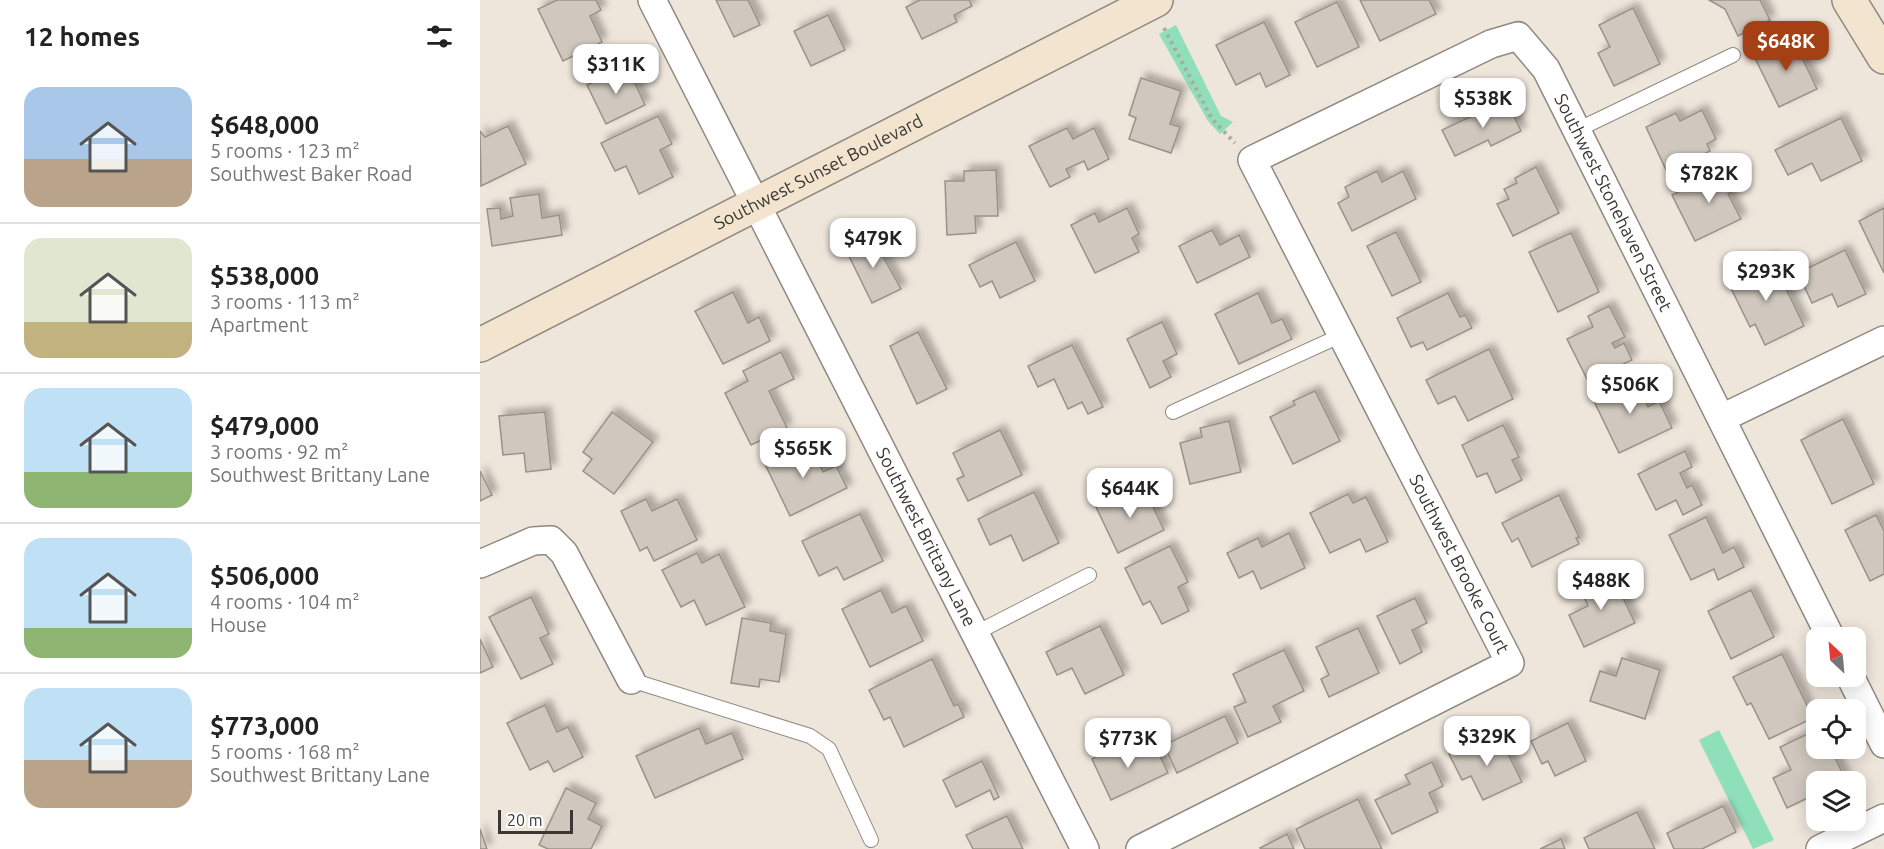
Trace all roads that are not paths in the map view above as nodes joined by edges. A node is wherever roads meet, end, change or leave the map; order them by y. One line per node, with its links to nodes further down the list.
1 (652, 0): 8 (street, Southwest Brittany Lane)
2 (1849, 0): 5 (main road)
3 (1152, 2): 8 (main road, Southwest Sunset Boulevard)
4 (1732, 55): 6 (lane)
5 (1884, 57)
6 (1577, 130): 7 (street, Southwest Stonehaven Street); 13 (street, Southwest Stonehaven Street)
7 (1252, 160): 9 (street, Southwest Brooke Court)
8 (757, 203): 11 (main road, Southwest Sunset Boulevard); 17 (street, Southwest Brittany Lane)
9 (1342, 335): 12 (lane); 24 (street, Southwest Brooke Court)
10 (1884, 340): 13 (street)
11 (480, 345)
12 (1173, 412)
13 (1722, 418): 16 (street, Southwest Stonehaven Street)
14 (480, 564): 18 (street)
15 (1089, 575): 17 (lane)
16 (1826, 627)
17 (976, 633): 23 (street, Southwest Brittany Lane)
18 (631, 680): 22 (lane)
19 (1856, 687): 20 (street)
20 (1884, 744)
21 (1884, 818): 25 (street)
22 (871, 840)
23 (1085, 849)
24 (1140, 849)
25 (1820, 849)

